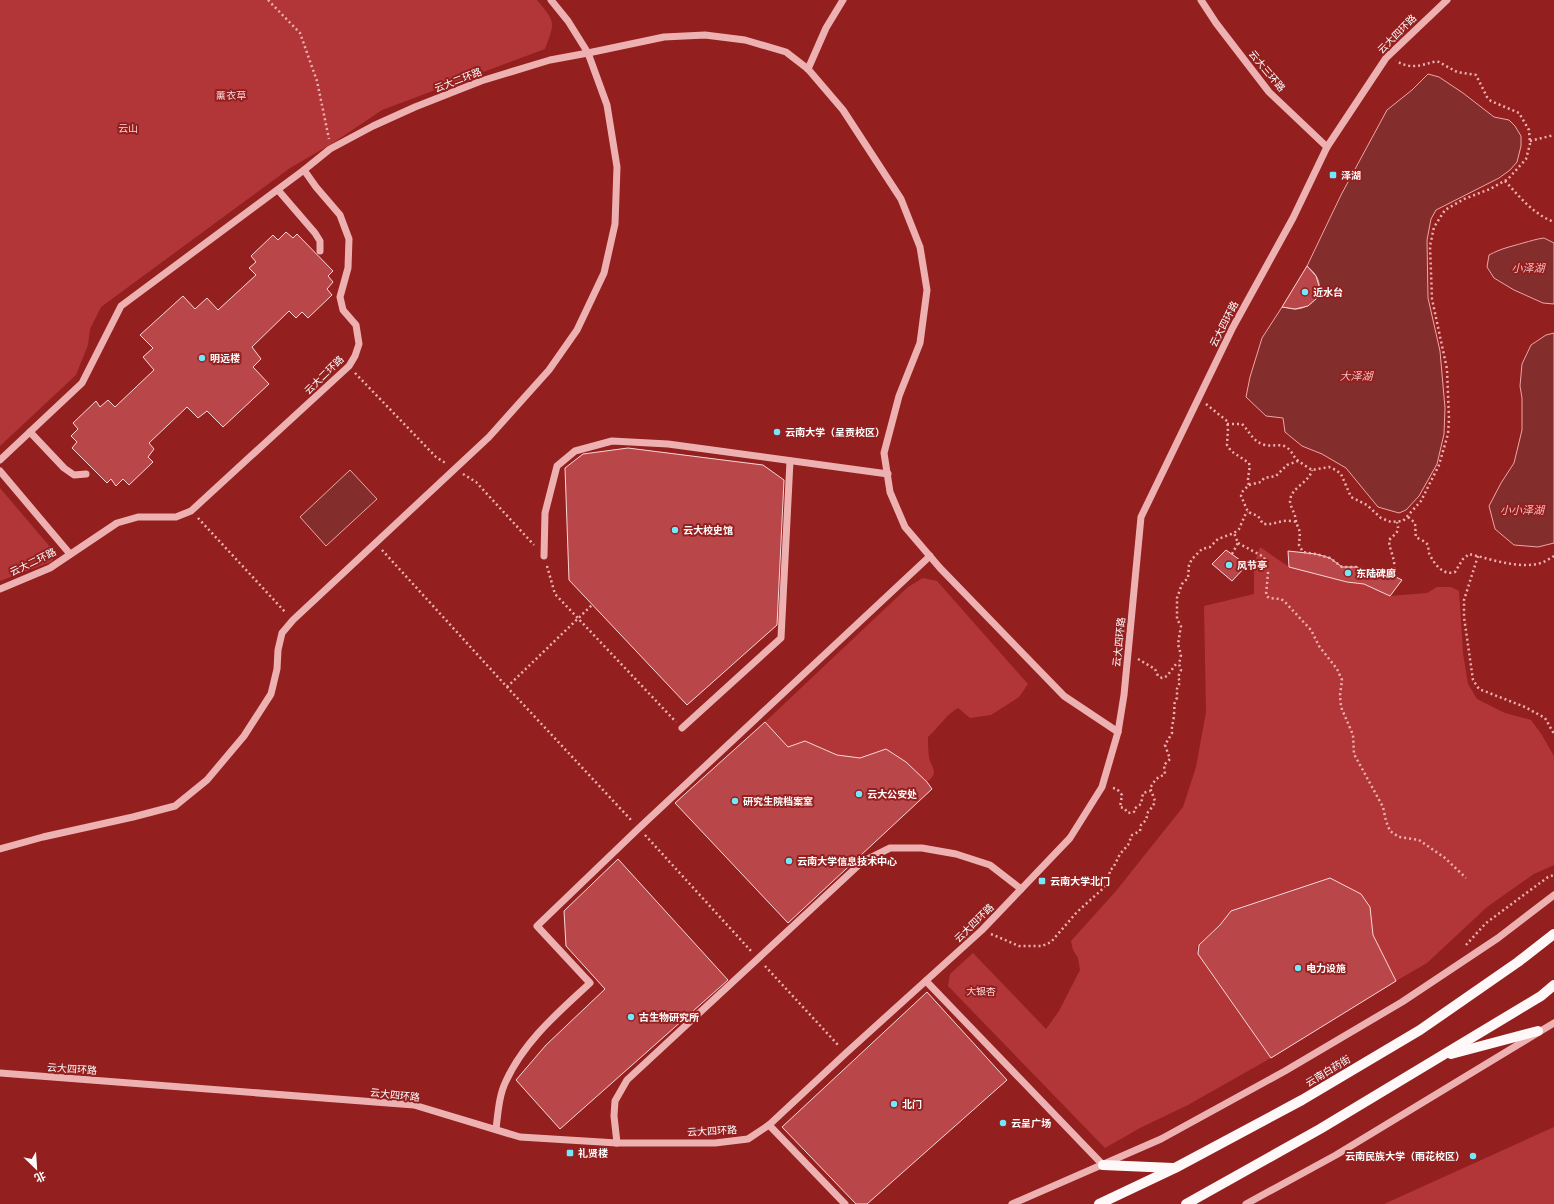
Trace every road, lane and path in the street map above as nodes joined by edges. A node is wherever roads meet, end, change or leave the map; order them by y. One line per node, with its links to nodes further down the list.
1 (268, 0): 12 (path)
2 (551, 0): 6 (street)
3 (843, 0): 8 (street)
4 (1201, 0): 11 (street, 云大三环路)
5 (1447, 0): 7 (street, 云大四环路)
6 (588, 53): 8 (street, 云大二环路); 12 (street, 云大二环路); 39 (street)
7 (1388, 56): 10 (path); 11 (street, 云大四环路)
8 (808, 69): 29 (street, 云大二环路)
9 (1554, 135): 10 (path)
10 (1530, 140): 14 (path)
11 (1327, 147): 19 (street, 云大四环路)
12 (330, 150): 13 (street, 云大二环路)
13 (304, 170): 15 (street); 18 (street, 云大二环路)
14 (1505, 181): 16 (path); 34 (path)
15 (278, 190): 17 (street); 21 (street)
16 (1554, 222)
17 (320, 251)
18 (349, 366): 22 (path); 32 (street, 云大二环路)
19 (1199, 399): 20 (path); 52 (street, 云大四环路)
20 (1228, 424): 25 (path); 31 (path)
21 (30, 432): 23 (street); 28 (street)
22 (436, 457)
23 (0, 460)
24 (790, 461): 29 (street); 43 (street); 55 (street)
25 (1298, 461): 26 (path); 31 (path)
26 (1312, 470): 35 (path); 36 (path)
27 (0, 471): 41 (street)
28 (86, 474)
29 (888, 474): 44 (street, 云大二环路)
30 (476, 482): 37 (path)
31 (1249, 485): 33 (path)
32 (191, 511): 41 (street, 云大二环路); 51 (path)
33 (1248, 512): 35 (path); 38 (path)
34 (1408, 517): 36 (path); 45 (path)
35 (1296, 522): 36 (path)
36 (1396, 522)
37 (514, 523)
38 (1234, 533): 40 (path); 53 (path)
39 (376, 543): 51 (street); 54 (path)
40 (1238, 543): 42 (path); 63 (path)
41 (70, 554): 47 (street, 云大二环路)
42 (1232, 554)
43 (544, 556)
44 (930, 556): 56 (street, 云大二环路); 60 (street)
45 (1478, 556): 46 (path); 57 (path)
46 (1554, 556)
47 (0, 589)
48 (555, 594): 50 (path)
49 (592, 606): 50 (path)
50 (578, 619): 54 (path); 55 (path)
51 (293, 620): 61 (street)
52 (1127, 659): 53 (path); 56 (street, 云大四环路)
53 (1179, 664): 59 (path)
54 (507, 687): 60 (path)
55 (682, 728)
56 (1118, 732): 58 (street, 云大四环路)
57 (1554, 734)
58 (1102, 787): 59 (path); 64 (street, 云大四环路)
59 (1150, 791): 66 (path)
60 (639, 828): 69 (path); 78 (street)
61 (0, 849)
62 (1554, 875): 68 (path)
63 (1466, 878)
64 (1022, 889): 66 (street, 云大四环路); 69 (street)
65 (1554, 895): 80 (street)
66 (982, 930): 70 (street, 云大四环路)
67 (1554, 934): 81 (main road, 云南白药街)
68 (1461, 950)
69 (758, 959): 74 (path); 79 (street)
70 (926, 981): 74 (street, 云大四环路); 80 (street)
71 (1554, 985): 75 (main road)
72 (1554, 1023): 73 (street)
73 (1538, 1031): 75 (main road); 86 (street)
74 (846, 1053): 77 (street, 云大四环路)
75 (1439, 1058): 85 (main road)
76 (0, 1074): 78 (street, 云大四环路)
77 (769, 1125): 79 (street, 云大四环路); 82 (street)
78 (496, 1129): 79 (street, 云大四环路)
79 (617, 1143)
80 (1102, 1164): 81 (main road); 83 (street)
81 (1175, 1168): 84 (main road, 云南白药街)
82 (845, 1204)
83 (1012, 1204)
84 (1099, 1204)
85 (1186, 1204)
86 (1246, 1204)

